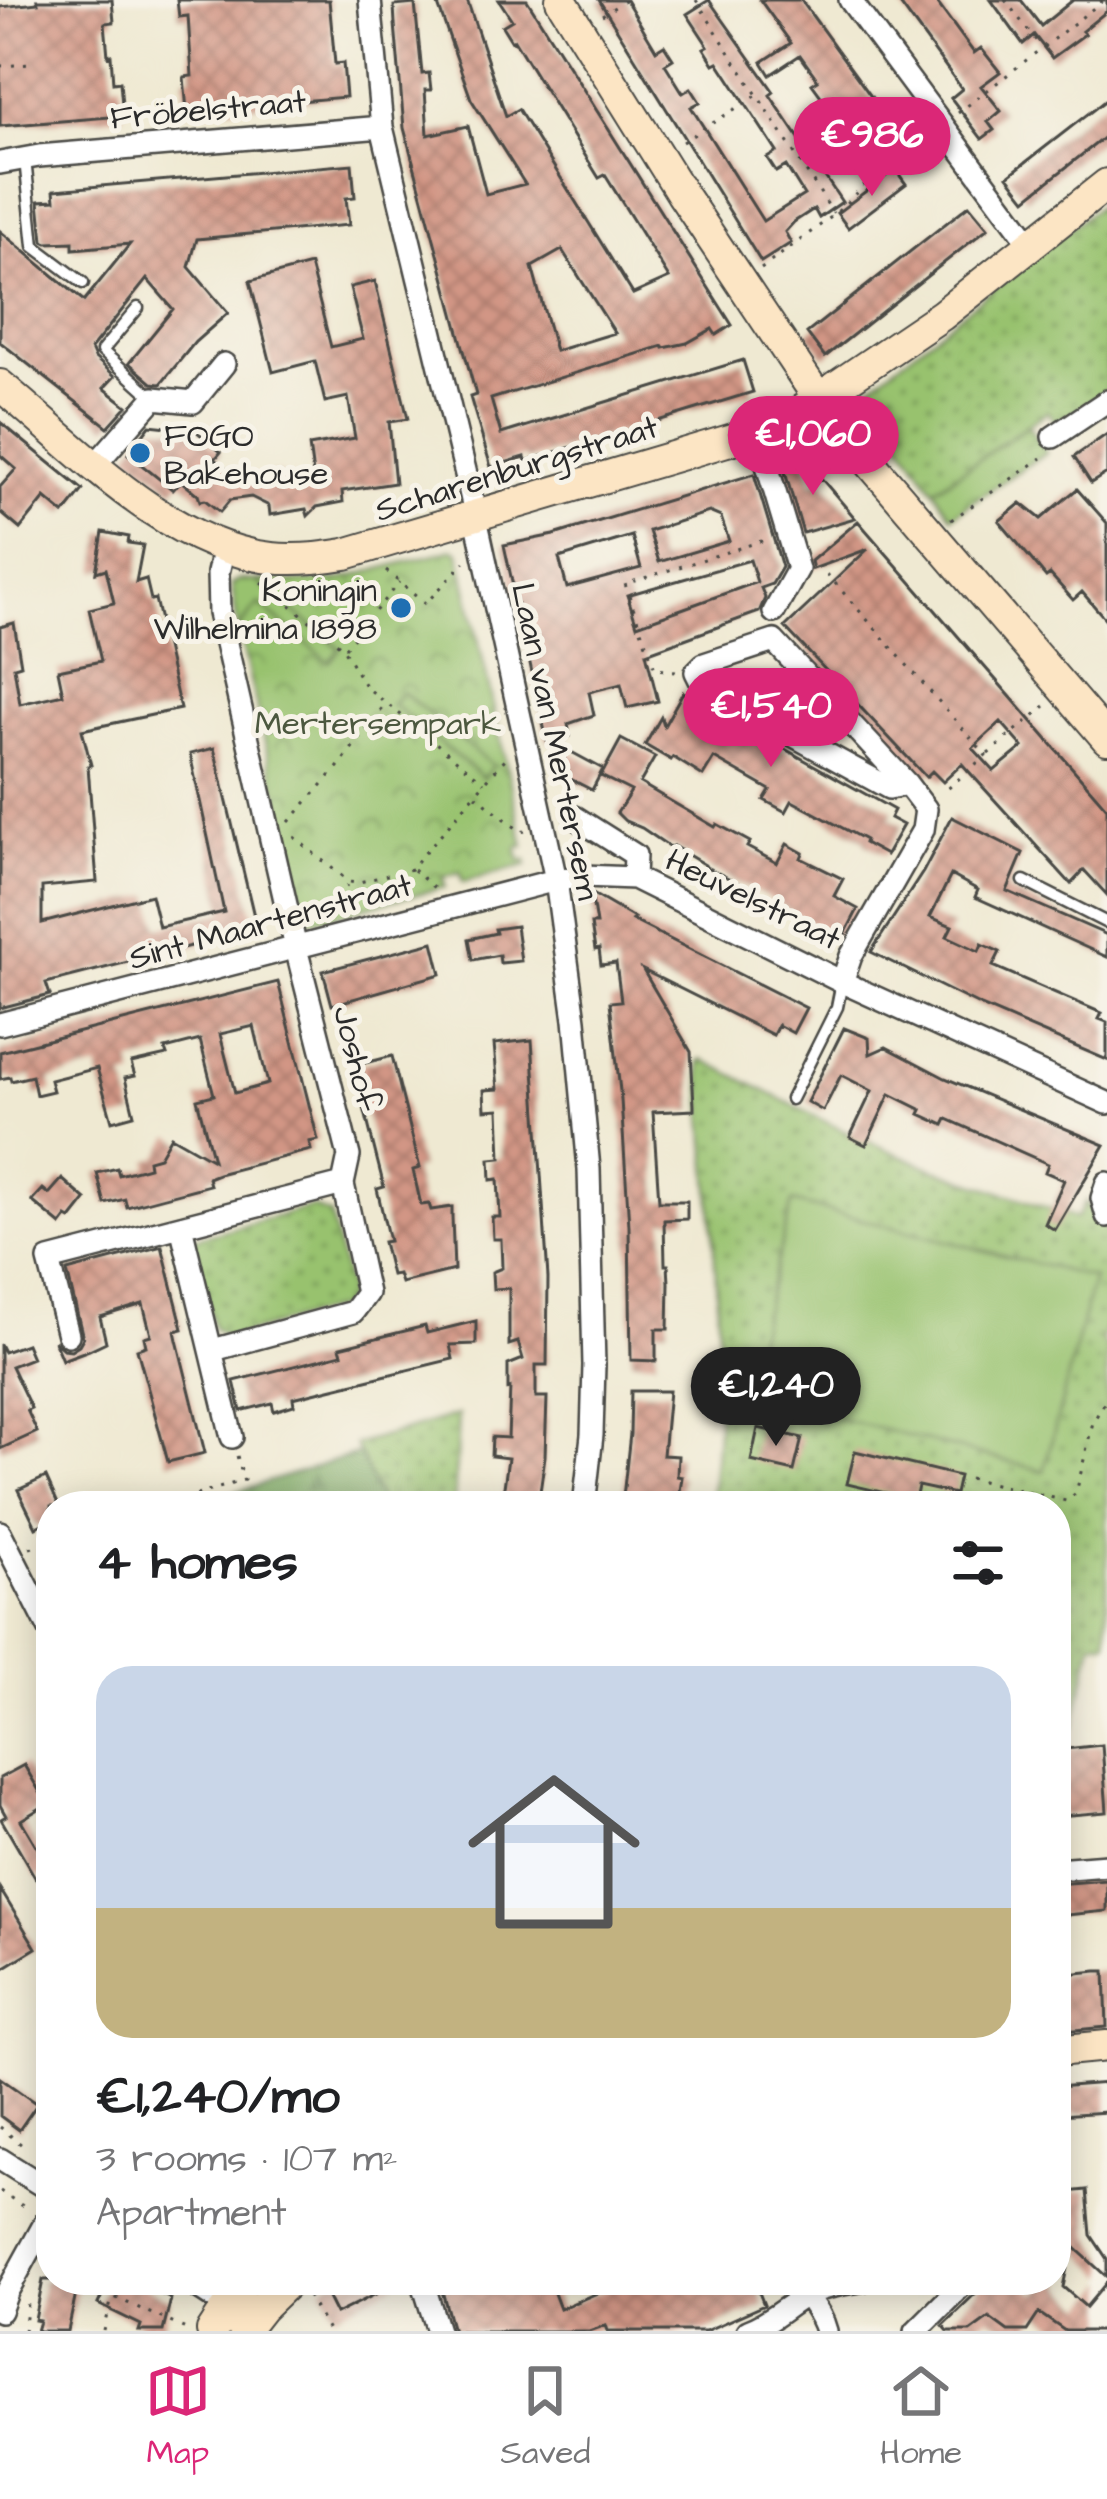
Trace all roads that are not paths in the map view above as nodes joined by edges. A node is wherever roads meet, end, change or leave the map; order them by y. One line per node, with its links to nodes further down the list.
1 (370, 0): 4 (street, Laan van Mertersem)
2 (561, 0): 14 (street)
3 (850, 0): 8 (street)
4 (382, 127): 5 (street, Fröbelstraat); 19 (street, Laan van Mertersem)
5 (32, 158): 6 (street, Fröbelstraat); 9 (lane)
6 (0, 163)
7 (1107, 184): 8 (street, Scharenburgstraat)
8 (1031, 244): 14 (street, Scharenburgstraat)
9 (83, 284)
10 (138, 308): 13 (lane)
11 (224, 364): 13 (street)
12 (0, 385): 18 (street)
13 (154, 398): 18 (street)
14 (819, 399): 16 (street, Scharenburgstraat); 22 (street)
15 (1107, 401): 17 (street)
16 (757, 432): 19 (street, Scharenburgstraat); 21 (street)
17 (1053, 437)
18 (95, 465): 20 (street)
19 (476, 517): 20 (street, Scharenburgstraat); 26 (street, Laan van Mertersem)
20 (224, 547): 29 (street)
21 (774, 612)
22 (1103, 726)
23 (907, 784): 23 (street); 30 (street)
24 (574, 817): 25 (street, Heuvelstraat)
25 (634, 878): 26 (street, Heuvelstraat); 30 (street, Heuvelstraat)
26 (556, 880): 29 (street, Sint Maartenstraat); 41 (street, Laan van Mertersem)
27 (1024, 881): 28 (lane)
28 (1107, 923)
29 (296, 948): 31 (street, Sint Maartenstraat); 34 (street, Joshof)
30 (842, 982): 32 (lane, Heuvelstraat); 33 (street, Heuvelstraat)
31 (0, 1024)
32 (790, 1099)
33 (1107, 1103)
34 (343, 1184): 37 (street); 39 (street, Joshof)
35 (1107, 1184): 36 (street)
36 (1107, 1216)
37 (181, 1226): 38 (street); 39 (street)
38 (68, 1335)
39 (212, 1350): 40 (street)
40 (232, 1437)
41 (586, 1491)
42 (0, 1532): 43 (street)
43 (36, 1603)
44 (1107, 1865): 45 (street)
45 (1071, 1868)
46 (1107, 2046): 47 (street)
47 (1071, 2050)
48 (0, 2158): 49 (street)
49 (36, 2181)
50 (36, 2238): 57 (street)
51 (203, 2295): 58 (street)
52 (287, 2295): 58 (street)
53 (427, 2295): 59 (street)
54 (795, 2295): 60 (street)
55 (807, 2295): 61 (street)
56 (952, 2295): 62 (street)
57 (0, 2312)
58 (233, 2322)
59 (438, 2331)
60 (747, 2331)
61 (826, 2331)
62 (916, 2331)

